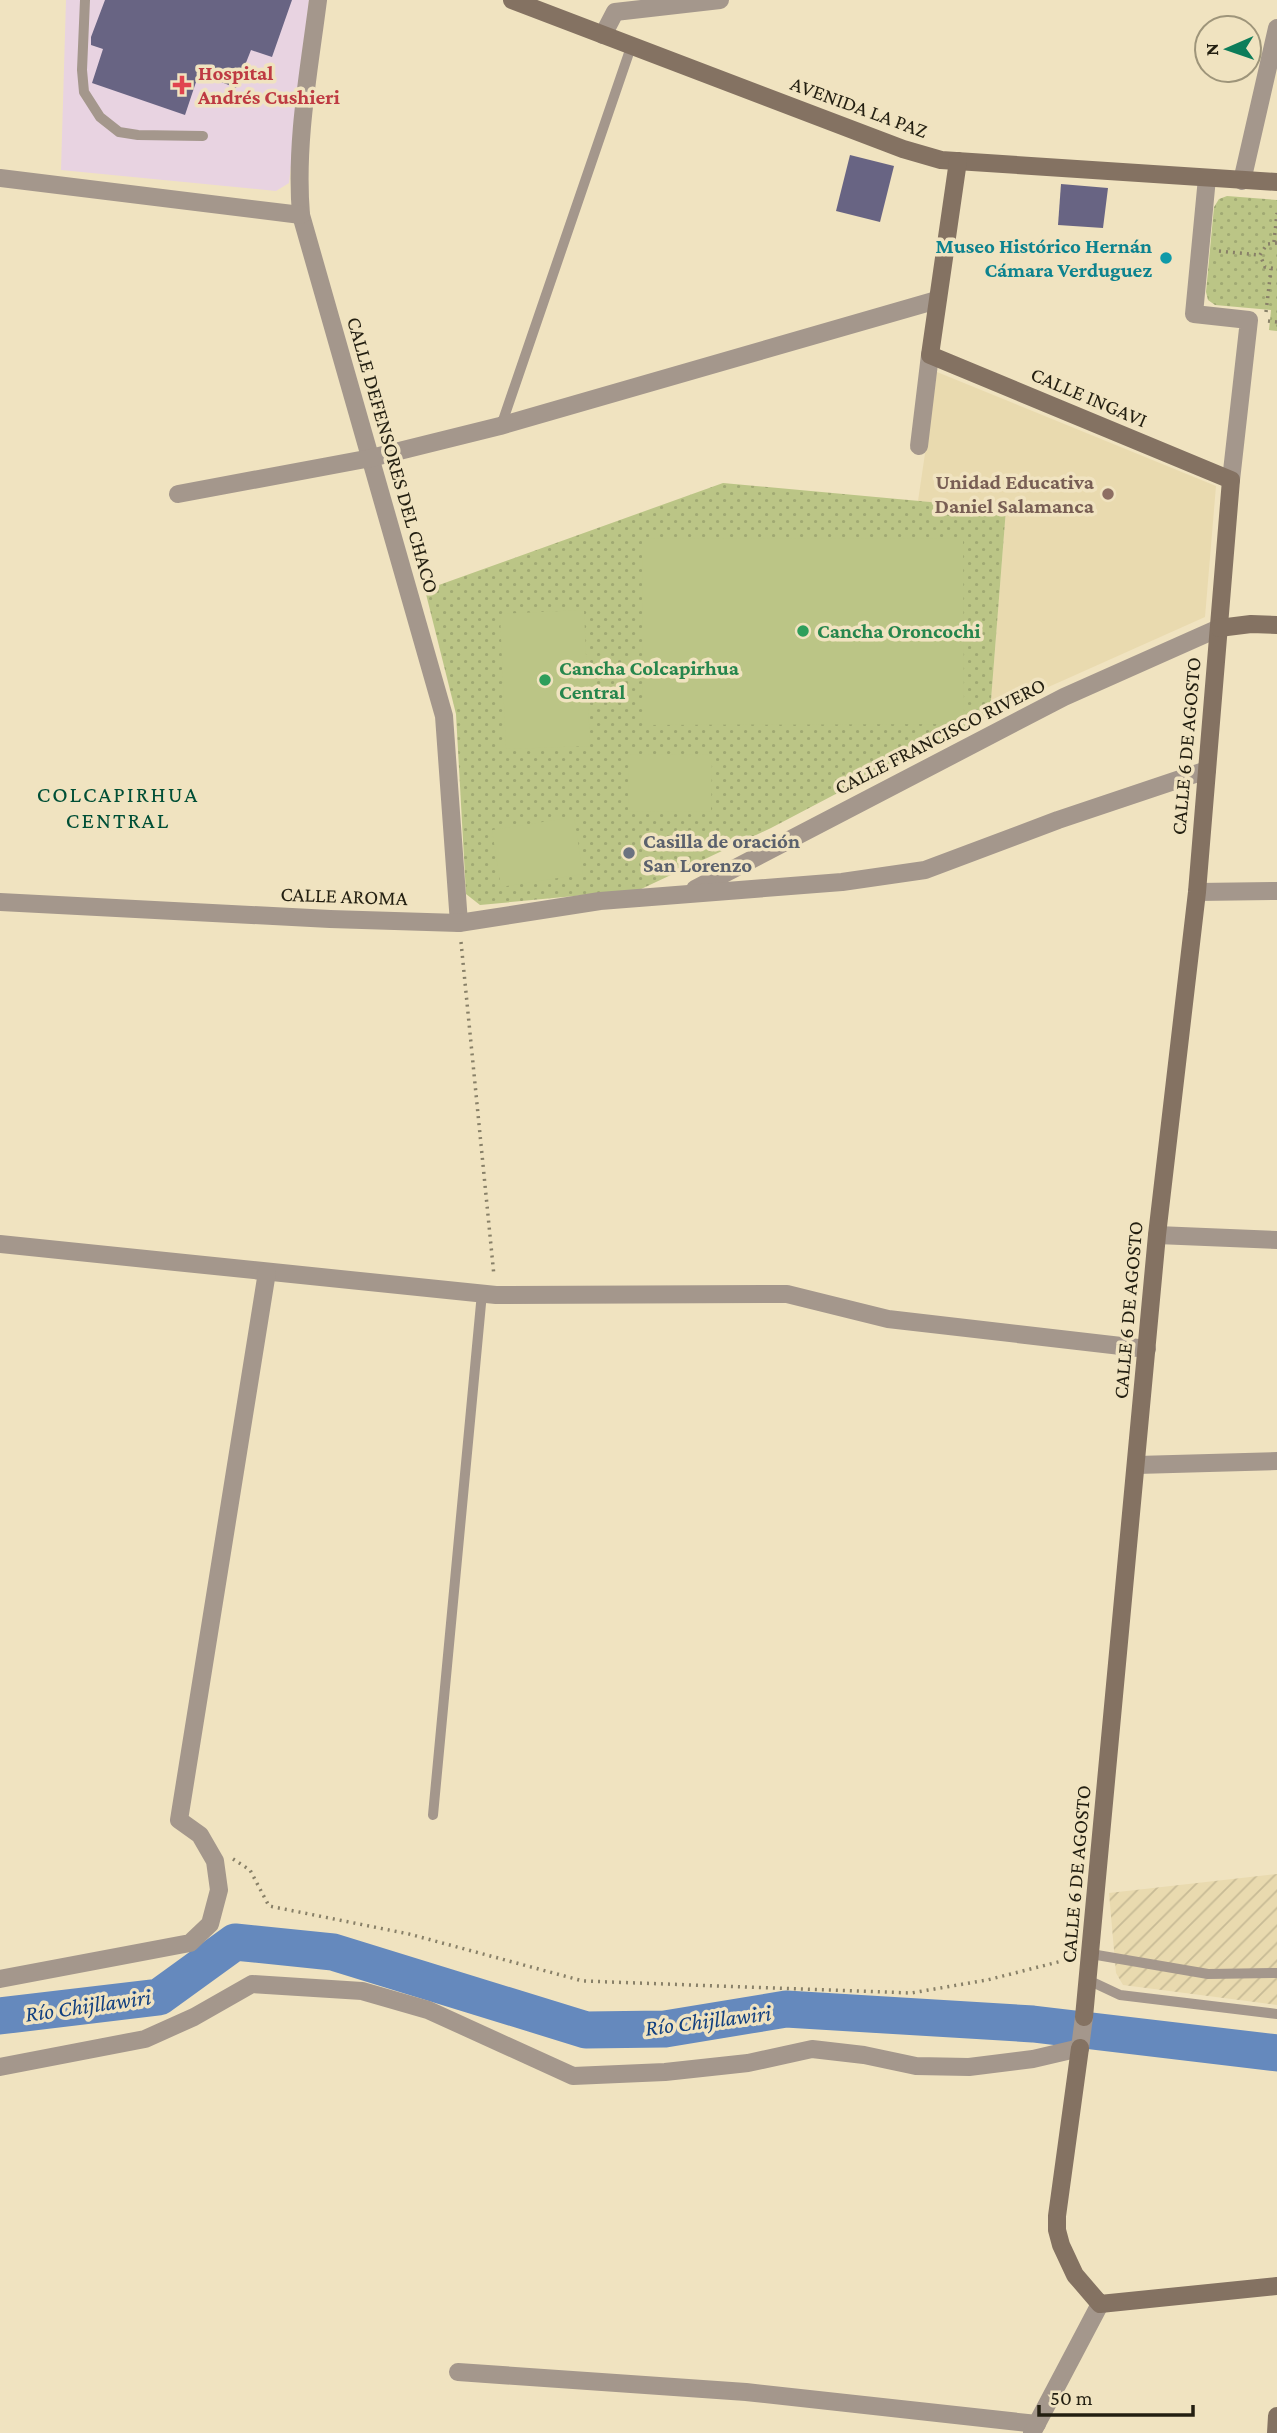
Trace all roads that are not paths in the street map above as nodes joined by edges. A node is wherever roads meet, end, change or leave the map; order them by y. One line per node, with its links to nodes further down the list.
1 (85, 0): 9 (lane)
2 (318, 0): 15 (street, CALLE DEFENSORES DEL CHACO)
3 (512, 0): 7 (main road, AVENIDA LA PAZ)
4 (720, 0): 5 (street)
5 (614, 6): 7 (street)
6 (1277, 29): 13 (street)
7 (603, 35): 8 (main road, AVENIDA LA PAZ)
8 (631, 47): 10 (main road, AVENIDA LA PAZ); 18 (lane)
9 (203, 136)
10 (958, 161): 12 (main road, AVENIDA LA PAZ); 16 (main road)
11 (0, 178): 15 (street)
12 (1207, 178): 13 (main road, AVENIDA LA PAZ); 21 (street, CALLE 6 DE AGOSTO)
13 (1242, 181): 14 (main road, AVENIDA LA PAZ)
14 (1277, 182)
15 (301, 215): 20 (street, CALLE DEFENSORES DEL CHACO)
16 (937, 300): 17 (main road); 18 (street)
17 (930, 355): 19 (street); 21 (main road, CALLE INGAVI)
18 (500, 426): 20 (street)
19 (919, 446)
20 (371, 458): 22 (street); 30 (street, CALLE DEFENSORES DEL CHACO)
21 (1231, 480): 24 (main road, CALLE 6 DE AGOSTO)
22 (178, 494)
23 (1277, 625): 24 (main road)
24 (1219, 628): 25 (main road, CALLE 6 DE AGOSTO); 28 (street, CALLE FRANCISCO RIVERO)
25 (1207, 770): 27 (main road, CALLE 6 DE AGOSTO); 28 (street, CALLE AROMA)
26 (1277, 891): 27 (street)
27 (1197, 892): 31 (main road, CALLE 6 DE AGOSTO)
28 (685, 894): 30 (street, CALLE AROMA)
29 (0, 902): 30 (street, CALLE AROMA)
30 (459, 923)
31 (1157, 1235): 32 (street); 36 (main road, CALLE 6 DE AGOSTO)
32 (1277, 1240)
33 (0, 1244): 34 (street)
34 (267, 1272): 35 (street); 42 (street)
35 (489, 1294): 36 (street); 39 (lane)
36 (1147, 1349): 38 (main road, CALLE 6 DE AGOSTO)
37 (1277, 1461): 38 (street)
38 (1137, 1465): 40 (main road, CALLE 6 DE AGOSTO)
39 (433, 1815)
40 (1091, 1954): 41 (lane); 43 (main road, CALLE 6 DE AGOSTO)
41 (1277, 1973)
42 (0, 1979)
43 (1088, 1980): 44 (lane); 45 (main road, CALLE 6 DE AGOSTO)
44 (1277, 2014)
45 (1084, 2017): 46 (street, CALLE 6 DE AGOSTO)
46 (1081, 2043): 47 (street); 49 (main road, CALLE 6 DE AGOSTO)
47 (0, 2067)
48 (1277, 2286): 49 (main road)
49 (1100, 2304): 52 (street)
50 (458, 2372): 52 (street)
51 (1277, 2416): 53 (main road)
52 (1034, 2429)
53 (1276, 2433)

